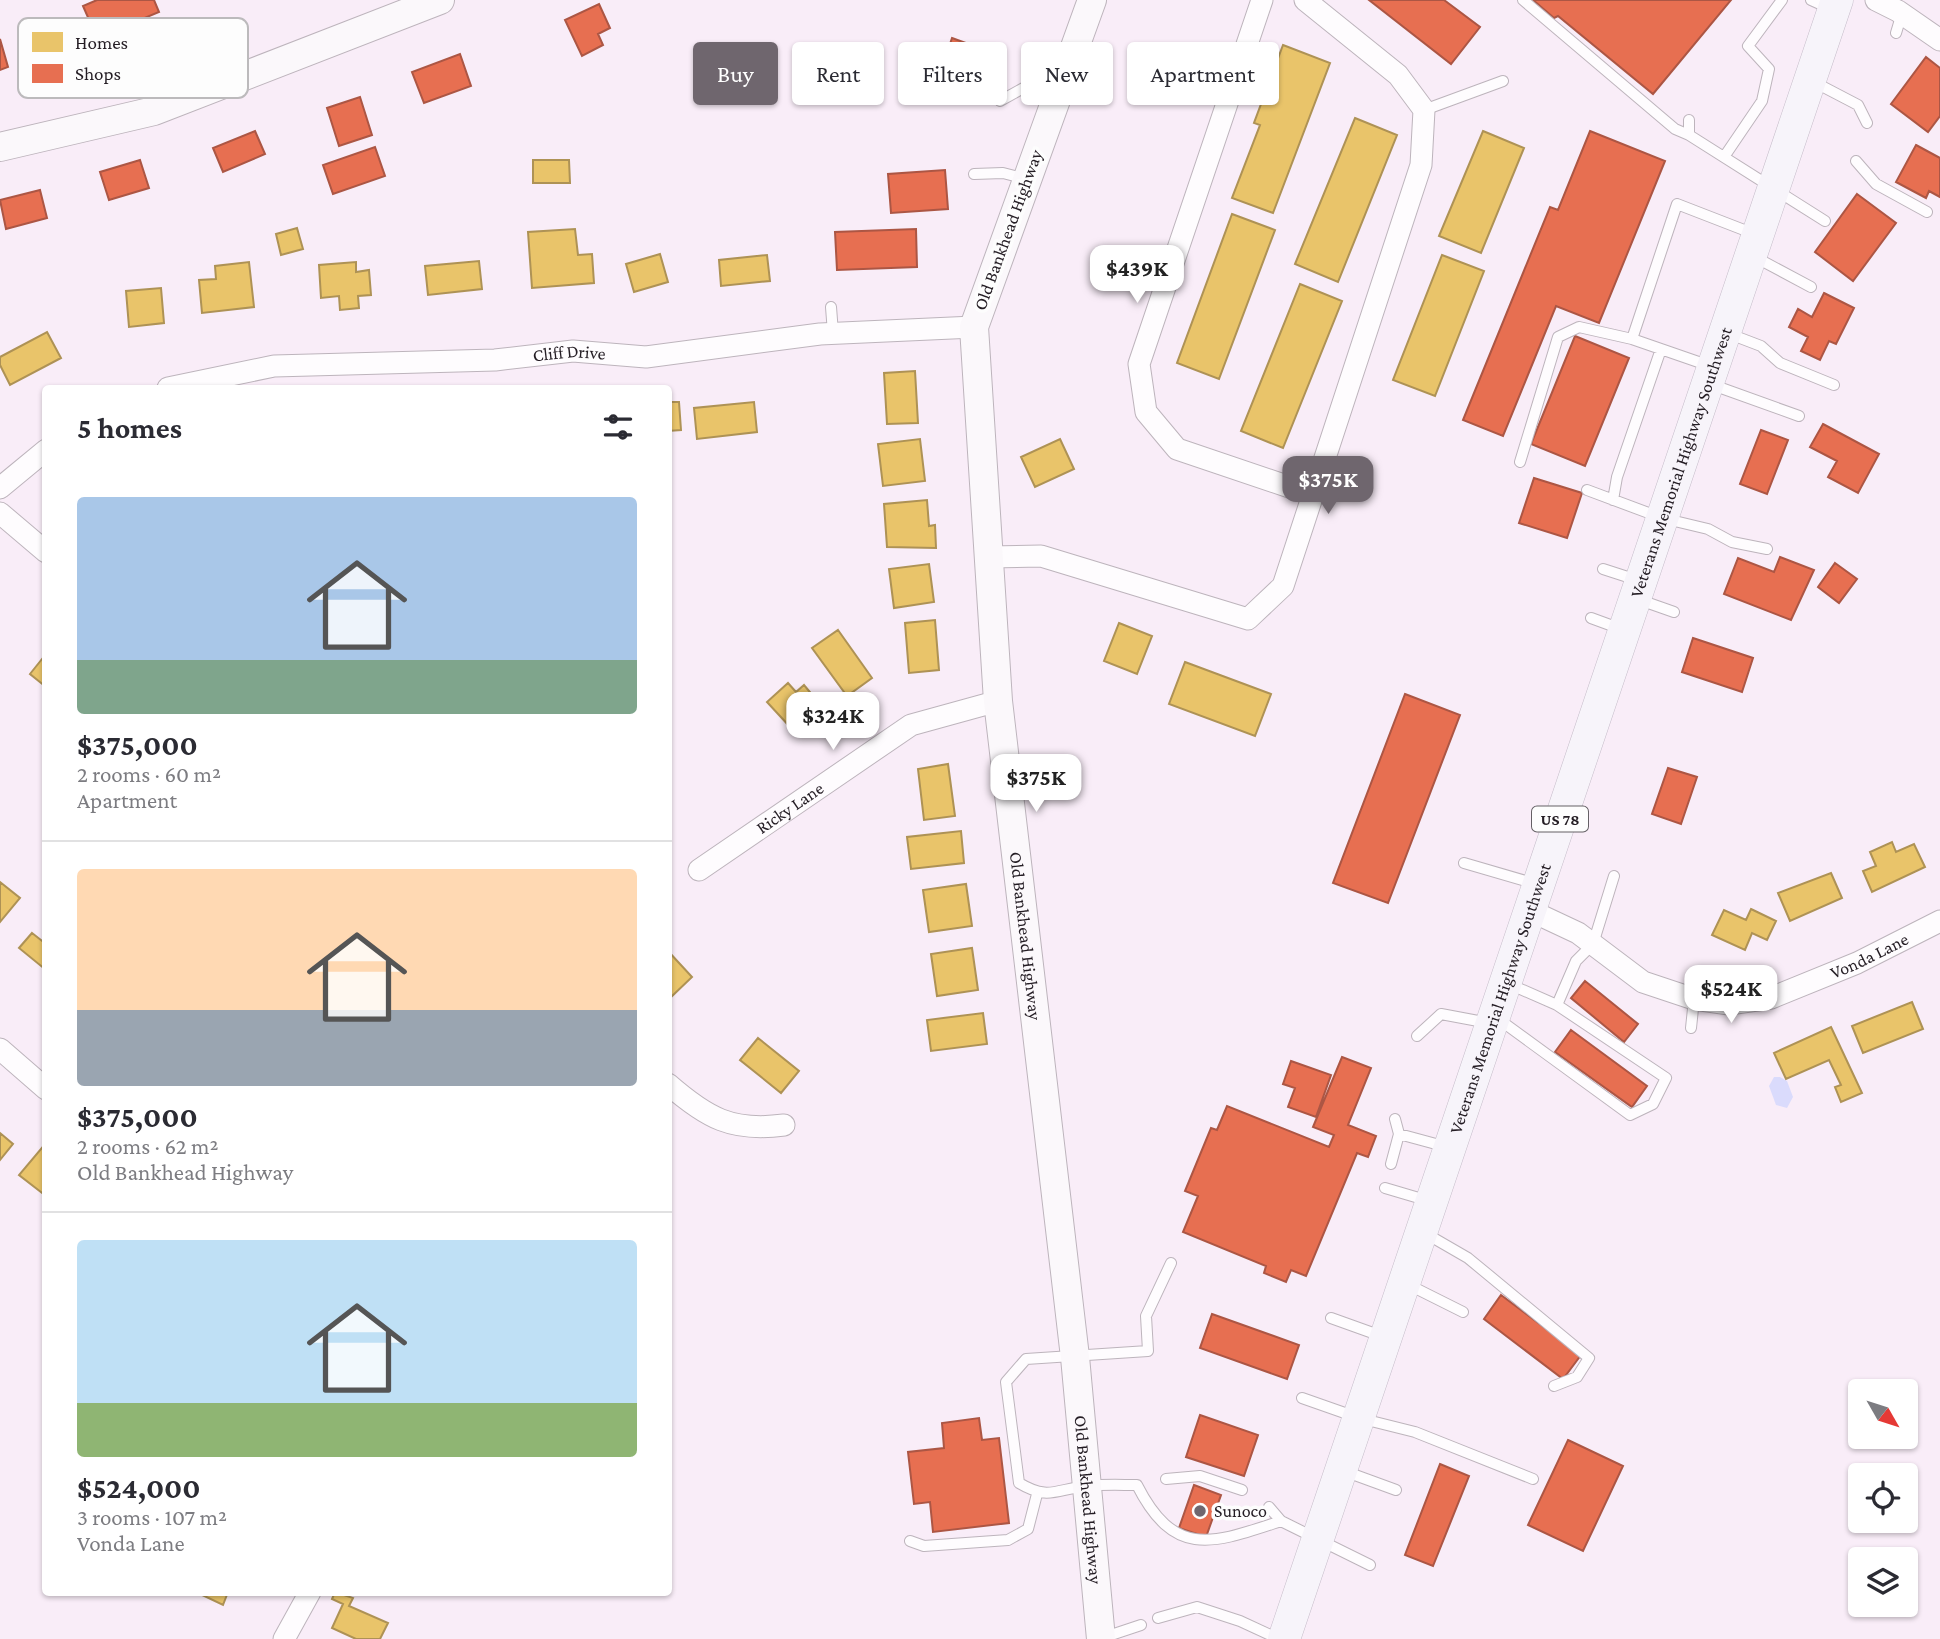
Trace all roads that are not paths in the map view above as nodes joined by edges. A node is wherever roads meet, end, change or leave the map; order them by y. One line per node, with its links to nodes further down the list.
1 (440, 0): 11 (street)
2 (1092, 0): 10 (street, Old Bankhead Highway)
3 (1262, 0): 44 (street)
4 (1305, 0): 16 (street)
5 (1522, 0): 19 (lane)
6 (1782, 0): 21 (lane)
7 (1876, 0): 9 (street)
8 (1827, 3): 13 (main road, Veterans Memorial Highway Southwest / US 78)
9 (1940, 40)
10 (1077, 42)
11 (248, 75)
12 (1503, 80): 16 (lane)
13 (1810, 80): 18 (lane); 25 (main road, Veterans Memorial Highway Southwest / US 78)
14 (187, 98): 20 (street)
15 (1054, 105): 24 (street, Old Bankhead Highway)
16 (1423, 110): 44 (street)
17 (1689, 120): 19 (lane)
18 (1867, 123)
19 (1689, 135): 21 (lane)
20 (0, 147)
21 (1724, 157): 25 (lane)
22 (1856, 161): 26 (lane)
23 (974, 174): 24 (lane)
24 (1027, 179): 31 (street, Old Bankhead Highway)
25 (1773, 189): 27 (lane); 28 (main road, Veterans Memorial Highway Southwest / US 78)
26 (1927, 212)
27 (1825, 221)
28 (1754, 245): 29 (lane); 32 (main road, Veterans Memorial Highway Southwest / US 78); 34 (lane)
29 (1811, 287)
30 (831, 307): 33 (lane)
31 (974, 327): 33 (street, Cliff Drive); 50 (street, Old Bankhead Highway)
32 (1725, 332): 36 (main road, Veterans Memorial Highway Southwest / US 78); 38 (lane)
33 (833, 333): 37 (street, Cliff Drive)
34 (1632, 339): 35 (lane); 41 (lane)
35 (1661, 349): 36 (lane); 45 (lane)
36 (1710, 375): 39 (lane); 47 (main road, Veterans Memorial Highway Southwest / US 78)
37 (182, 385)
38 (1834, 385)
39 (1799, 416)
40 (42, 453): 42 (street)
41 (1520, 462)
42 (0, 488)
43 (1587, 489): 45 (lane)
44 (1313, 495): 50 (street)
45 (1613, 500): 47 (lane)
46 (0, 513): 48 (street)
47 (1662, 518): 49 (lane); 52 (main road, Veterans Memorial Highway Southwest / US 78)
48 (42, 549)
49 (1767, 549)
50 (988, 557): 56 (street, Old Bankhead Highway)
51 (1603, 569): 52 (lane)
52 (1638, 590): 53 (lane); 55 (main road, Veterans Memorial Highway Southwest / US 78)
53 (1674, 612)
54 (1591, 618): 55 (lane)
55 (1624, 630): 60 (main road, Veterans Memorial Highway Southwest / US 78)
56 (998, 701): 58 (street, Ricky Lane); 85 (street, Old Bankhead Highway)
57 (1464, 863): 60 (lane)
58 (699, 870)
59 (1614, 876): 62 (lane)
60 (1534, 897): 62 (street, Vonda Lane); 63 (main road, Veterans Memorial Highway Southwest / US 78)
61 (1940, 920): 64 (street, Vonda Lane)
62 (1593, 944): 64 (street, Vonda Lane); 65 (lane)
63 (1505, 982): 65 (lane); 66 (main road, Veterans Memorial Highway Southwest / US 78)
64 (1694, 999): 67 (lane)
65 (1557, 1005): 66 (lane)
66 (1493, 1020): 68 (lane); 75 (main road, Veterans Memorial Highway Southwest / US 78)
67 (1691, 1028)
68 (1417, 1036)
69 (0, 1049): 70 (street)
70 (42, 1086)
71 (672, 1088): 73 (street)
72 (1395, 1119): 74 (lane)
73 (784, 1125)
74 (1399, 1134): 75 (lane); 76 (lane)
75 (1450, 1148): 78 (main road, Veterans Memorial Highway Southwest / US 78)
76 (1391, 1164)
77 (1385, 1188): 78 (lane)
78 (1432, 1202): 79 (main road, Veterans Memorial Highway Southwest / US 78)
79 (1422, 1231): 81 (main road, Veterans Memorial Highway Southwest / US 78); 86 (lane)
80 (1171, 1263): 85 (lane)
81 (1405, 1282): 82 (lane); 84 (main road, Veterans Memorial Highway Southwest / US 78)
82 (1463, 1312)
83 (1331, 1318): 84 (lane)
84 (1386, 1337): 88 (main road, Veterans Memorial Highway Southwest / US 78)
85 (1075, 1357): 92 (street, Old Bankhead Highway); 95 (lane)
86 (1554, 1386)
87 (1302, 1398): 88 (lane)
88 (1359, 1418): 89 (main road, Veterans Memorial Highway Southwest / US 78); 91 (lane)
89 (1341, 1470): 94 (lane); 99 (main road, Veterans Memorial Highway Southwest / US 78)
90 (1166, 1479): 93 (lane)
91 (1533, 1479)
92 (1086, 1486): 95 (lane); 97 (lane); 105 (street, Old Bankhead Highway)
93 (1242, 1490)
94 (1396, 1490)
95 (1037, 1494): 98 (lane)
96 (1269, 1507): 97 (lane)
97 (1281, 1521): 99 (lane)
98 (910, 1541)
99 (1317, 1541): 100 (lane); 107 (main road, Veterans Memorial Highway Southwest / US 78)
100 (1370, 1565)
101 (308, 1596): 104 (street)
102 (1158, 1618): 106 (lane)
103 (1142, 1625): 105 (lane)
104 (284, 1639)
105 (1100, 1639)
106 (1279, 1639)
107 (1284, 1639)

